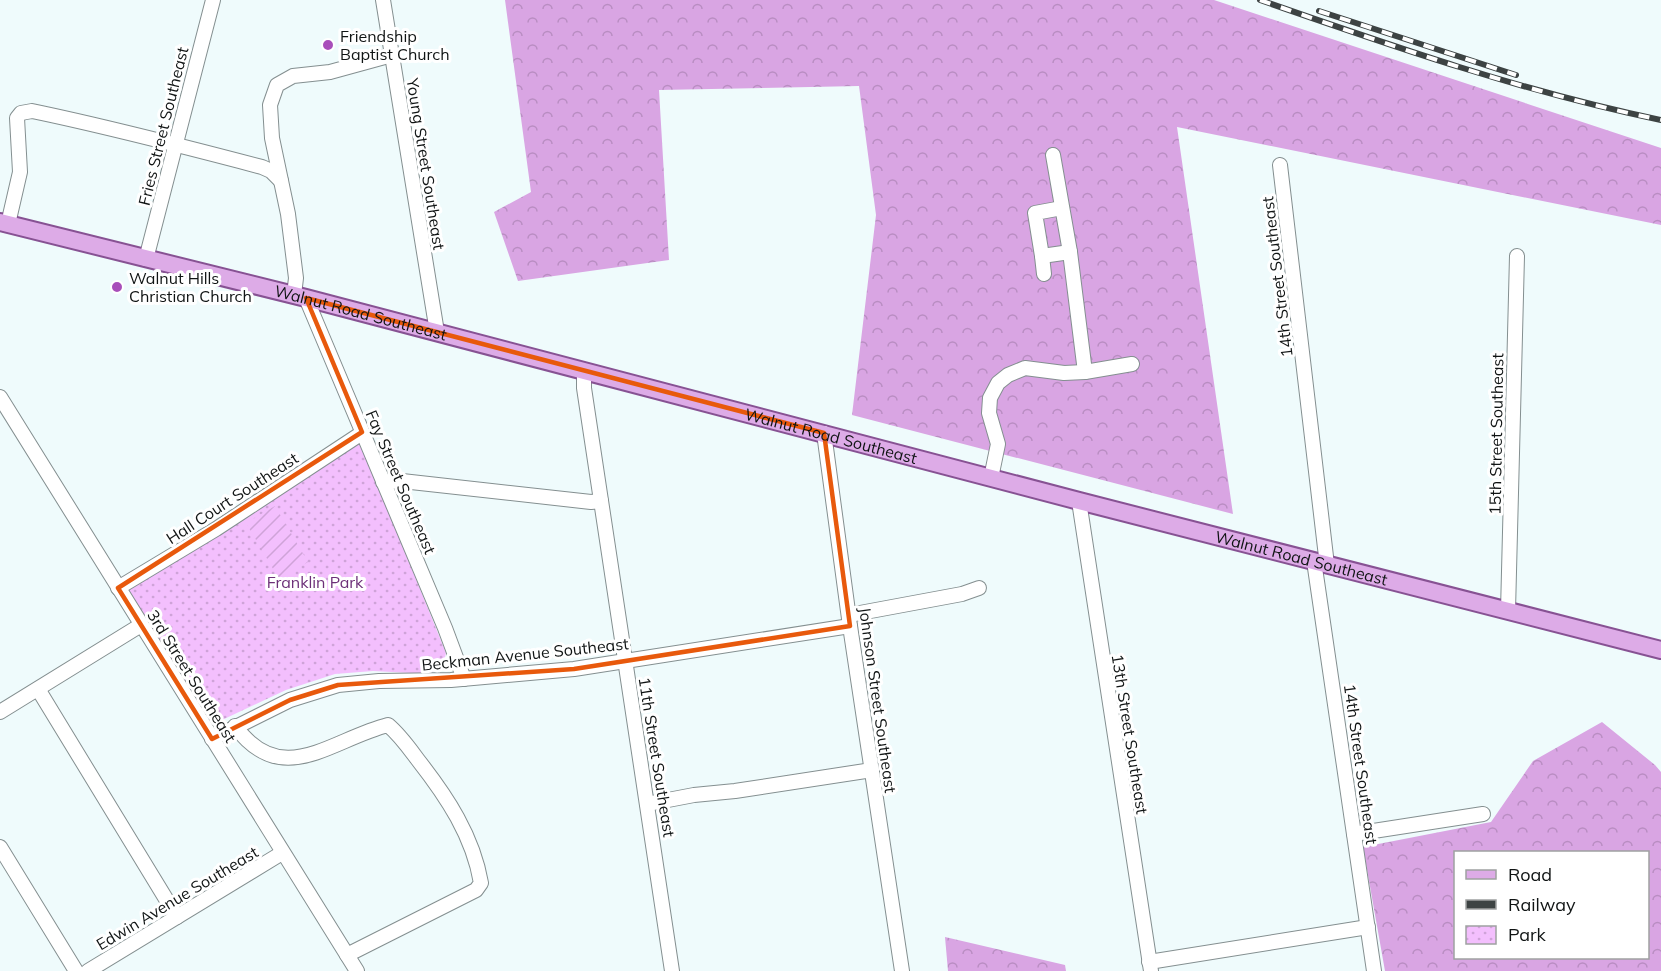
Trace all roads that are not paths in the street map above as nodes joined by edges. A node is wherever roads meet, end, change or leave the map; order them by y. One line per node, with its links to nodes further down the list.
1 (213, 0): 4 (street, Fries Street Southeast)
2 (383, 0): 3 (street, Young Street Southeast)
3 (392, 55): 7 (street); 16 (street, Young Street Southeast)
4 (175, 144): 7 (street); 9 (street); 13 (street, Fries Street Southeast)
5 (1053, 156): 8 (street)
6 (1280, 165): 27 (street, 14th Street Southeast)
7 (281, 181): 15 (street)
8 (1062, 208): 10 (street); 11 (street)
9 (4, 223): 13 (main road, Walnut Road Southeast)
10 (1070, 252): 11 (street); 19 (street)
11 (1042, 256): 14 (street)
12 (1517, 256): 30 (street, 15th Street Southeast)
13 (146, 260): 15 (main road, Walnut Road Southeast)
14 (1044, 274)
15 (300, 297): 16 (main road, Walnut Road Southeast); 21 (street, Fay Street Southeast)
16 (437, 332): 18 (main road, Walnut Road Southeast)
17 (1132, 364): 19 (street)
18 (584, 370): 22 (main road, Walnut Road Southeast); 25 (street, 11th Street Southeast)
19 (1085, 372): 23 (street)
20 (0, 397): 28 (street, 3rd Street Southeast)
21 (362, 433): 24 (street, Fay Street Southeast); 28 (street, Hall Court Southeast)
22 (824, 433): 23 (main road, Walnut Road Southeast); 31 (street, Johnson Street Southeast)
23 (991, 478): 26 (main road, Walnut Road Southeast)
24 (383, 482): 25 (street); 35 (street, Fay Street Southeast)
25 (602, 501): 34 (street, 11th Street Southeast)
26 (1079, 501): 27 (main road, Walnut Road Southeast); 49 (street, 13th Street Southeast)
27 (1321, 563): 30 (main road, Walnut Road Southeast); 43 (street, 14th Street Southeast)
28 (118, 588): 32 (street, 3rd Street Southeast)
29 (979, 588): 31 (street, Beckman Avenue Southeast)
30 (1508, 611): 33 (main road, Walnut Road Southeast)
31 (850, 621): 34 (street, Beckman Avenue Southeast); 40 (street, Johnson Street Southeast)
32 (141, 625): 36 (street); 39 (street, 3rd Street Southeast)
33 (1661, 650)
34 (626, 661): 35 (street, Beckman Avenue Southeast); 41 (street, 11th Street Southeast)
35 (464, 679): 38 (street, Beckman Avenue Southeast)
36 (38, 689): 37 (street); 46 (street)
37 (0, 712)
38 (235, 726): 39 (street, Beckman Avenue Southeast); 48 (street)
39 (212, 739): 45 (street, 3rd Street Southeast)
40 (872, 770): 41 (street); 54 (street, Johnson Street Southeast)
41 (647, 804): 53 (street, 11th Street Southeast)
42 (1483, 814): 43 (street)
43 (1354, 834): 47 (street, 14th Street Southeast)
44 (0, 847): 50 (street)
45 (282, 853): 46 (street, Edwin Avenue Southeast); 48 (street, 3rd Street Southeast)
46 (177, 917): 51 (street, Edwin Avenue Southeast)
47 (1368, 927): 49 (street); 55 (street, 14th Street Southeast)
48 (347, 955): 52 (street, 3rd Street Southeast)
49 (1150, 966)
50 (76, 971)
51 (88, 971)
52 (357, 971)
53 (672, 971)
54 (902, 971)
55 (1374, 971)

